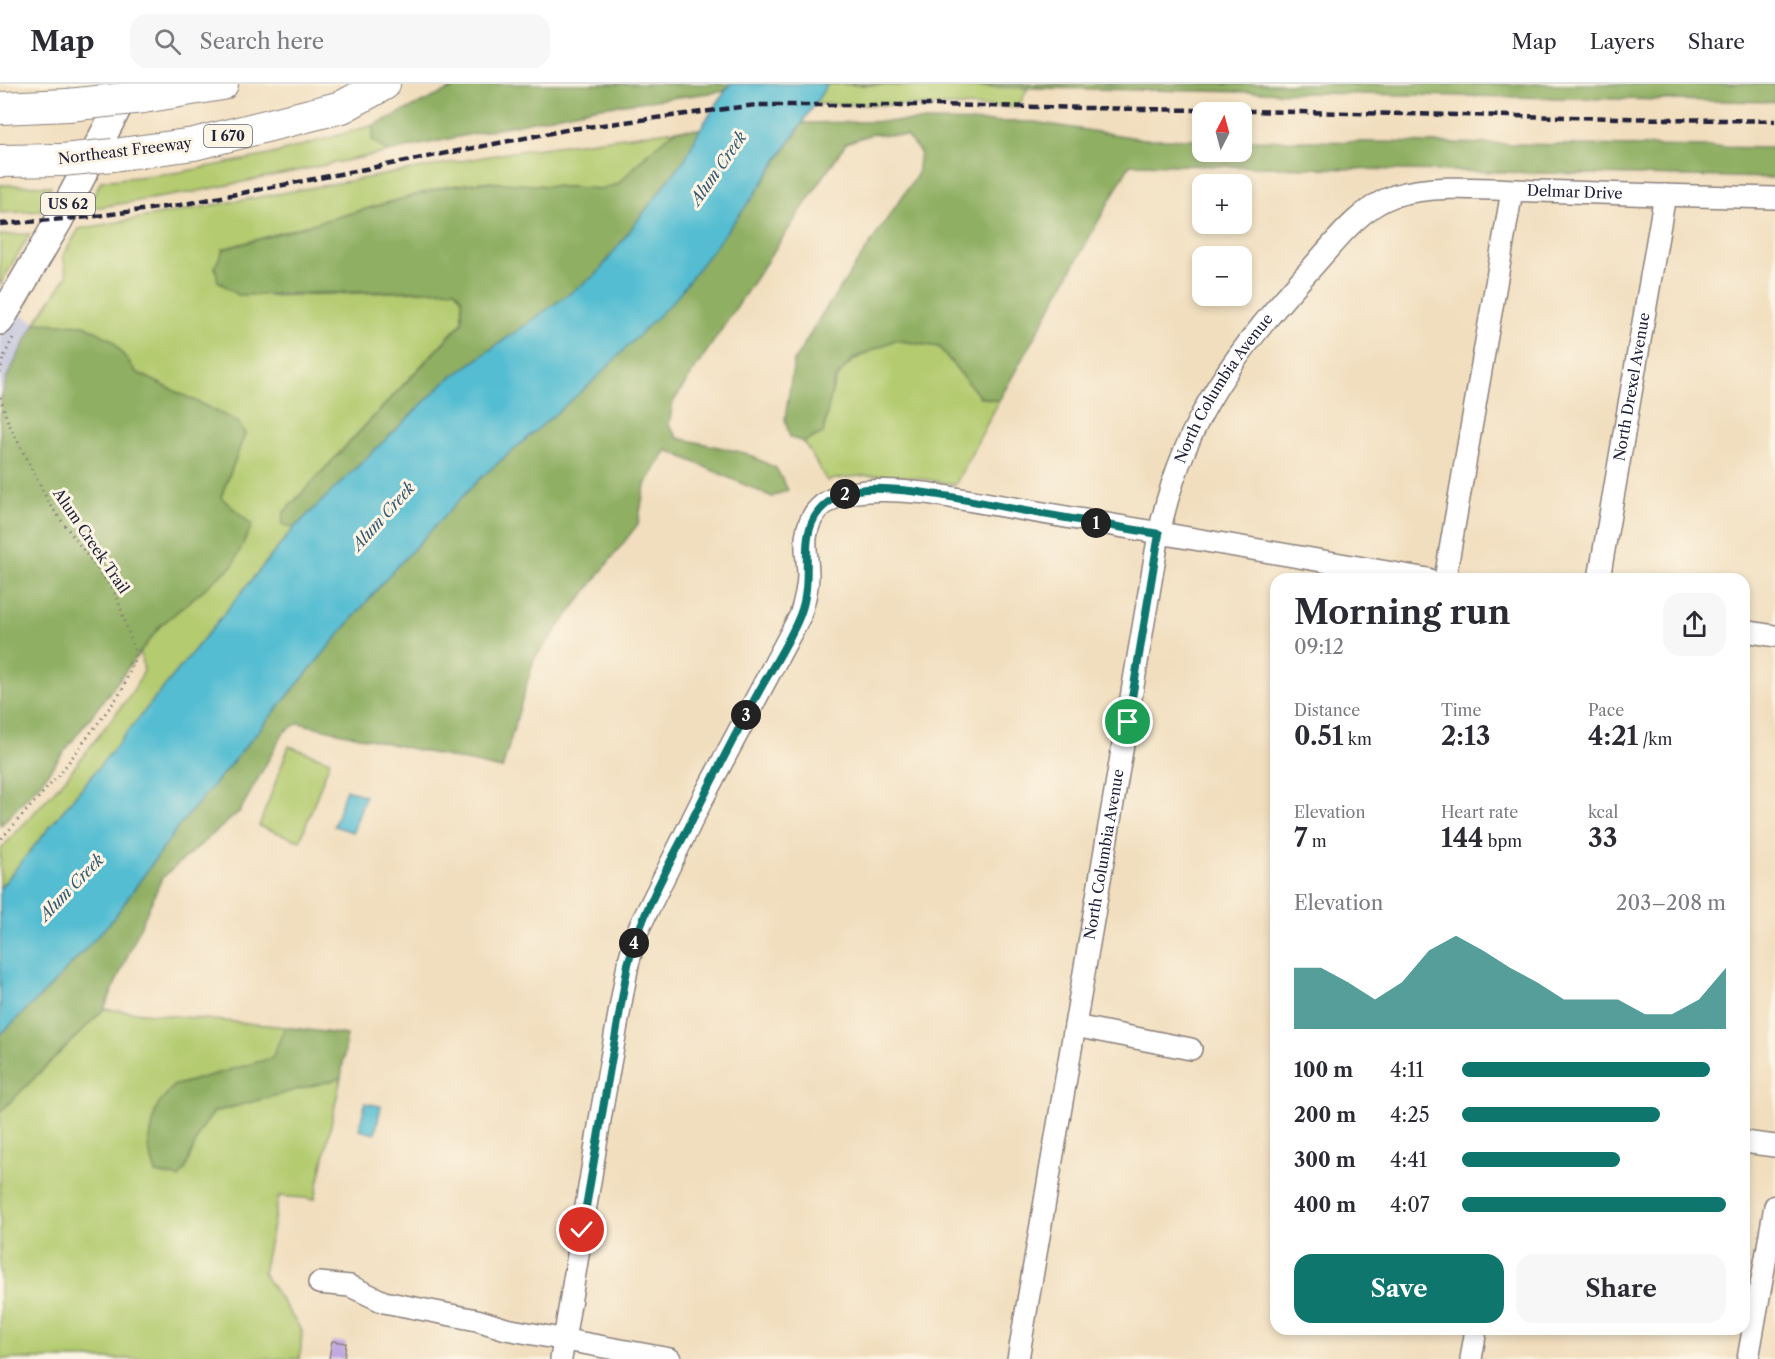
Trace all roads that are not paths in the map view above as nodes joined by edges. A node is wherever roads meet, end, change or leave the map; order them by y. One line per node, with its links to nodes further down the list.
1 (222, 84): 3 (highway)
2 (384, 84): 5 (highway, Northeast Freeway / I 670, bridge)
3 (136, 91): 4 (highway, bridge); 10 (main road, US 62)
4 (0, 108)
5 (0, 161)
6 (1512, 190): 7 (street, Delmar Drive); 9 (street, Delmar Drive); 13 (street)
7 (1665, 195): 8 (street, Delmar Drive); 14 (street, North Drexel Avenue)
8 (1775, 198)
9 (1375, 204): 11 (street, North Columbia Avenue)
10 (0, 321)
11 (1159, 534): 12 (street); 17 (street, North Columbia Avenue); 24 (street)
12 (1392, 573)
13 (1446, 573)
14 (1600, 573)
15 (1750, 632): 16 (street)
16 (1775, 636)
17 (1076, 1026): 18 (street); 26 (street, North Columbia Avenue)
18 (1191, 1049)
19 (1750, 1143): 20 (street)
20 (1775, 1146)
21 (1775, 1206): 28 (street)
22 (319, 1283): 24 (street)
23 (1475, 1335): 27 (street)
24 (562, 1350): 25 (street)
25 (670, 1359)
26 (1018, 1359)
27 (1471, 1359)
28 (1748, 1359)

